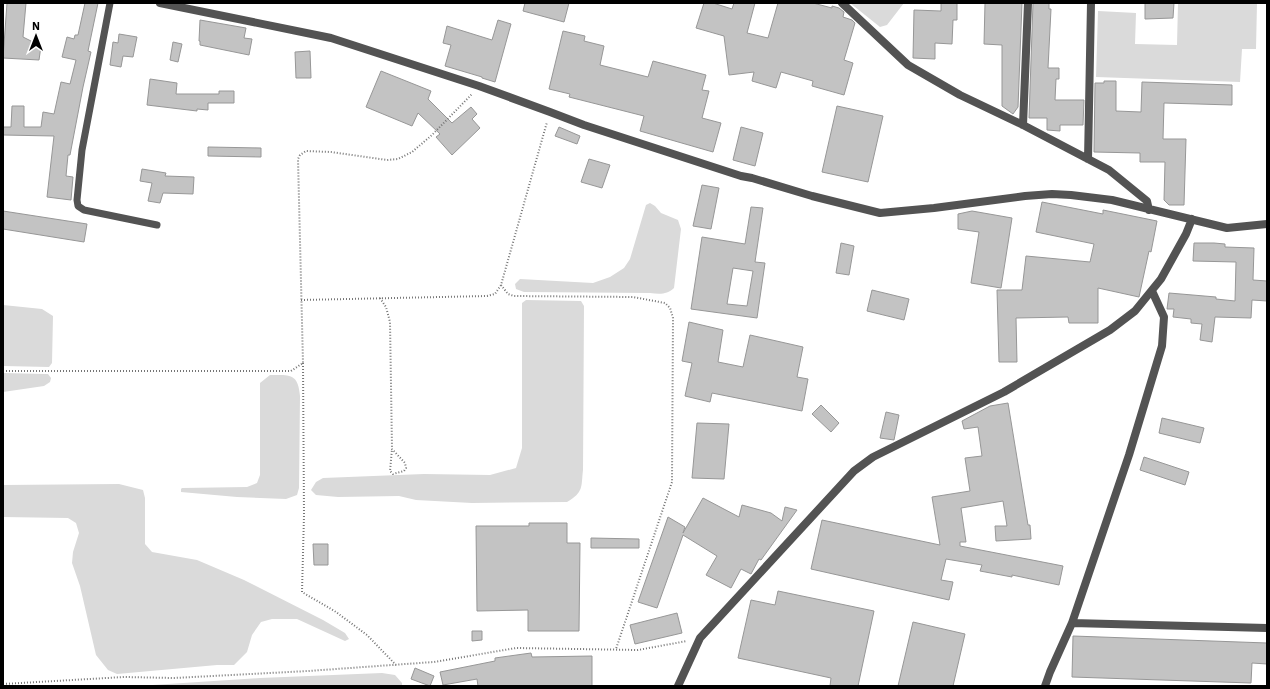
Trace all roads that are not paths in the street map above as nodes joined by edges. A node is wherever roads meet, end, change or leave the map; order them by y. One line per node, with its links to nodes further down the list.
1 (110, 3): 10 (lane)
2 (160, 3): 8 (street)
3 (842, 3): 6 (street)
4 (1028, 3): 6 (street)
5 (1091, 3): 7 (street)
6 (1023, 125): 7 (street)
7 (1088, 159): 8 (street)
8 (1149, 210): 9 (street)
9 (1192, 219): 11 (street); 12 (street)
10 (157, 224)
11 (1267, 224)
12 (1152, 291): 13 (street); 15 (street)
13 (1072, 623): 14 (street); 16 (street)
14 (1267, 628)
15 (678, 686)
16 (1045, 686)

